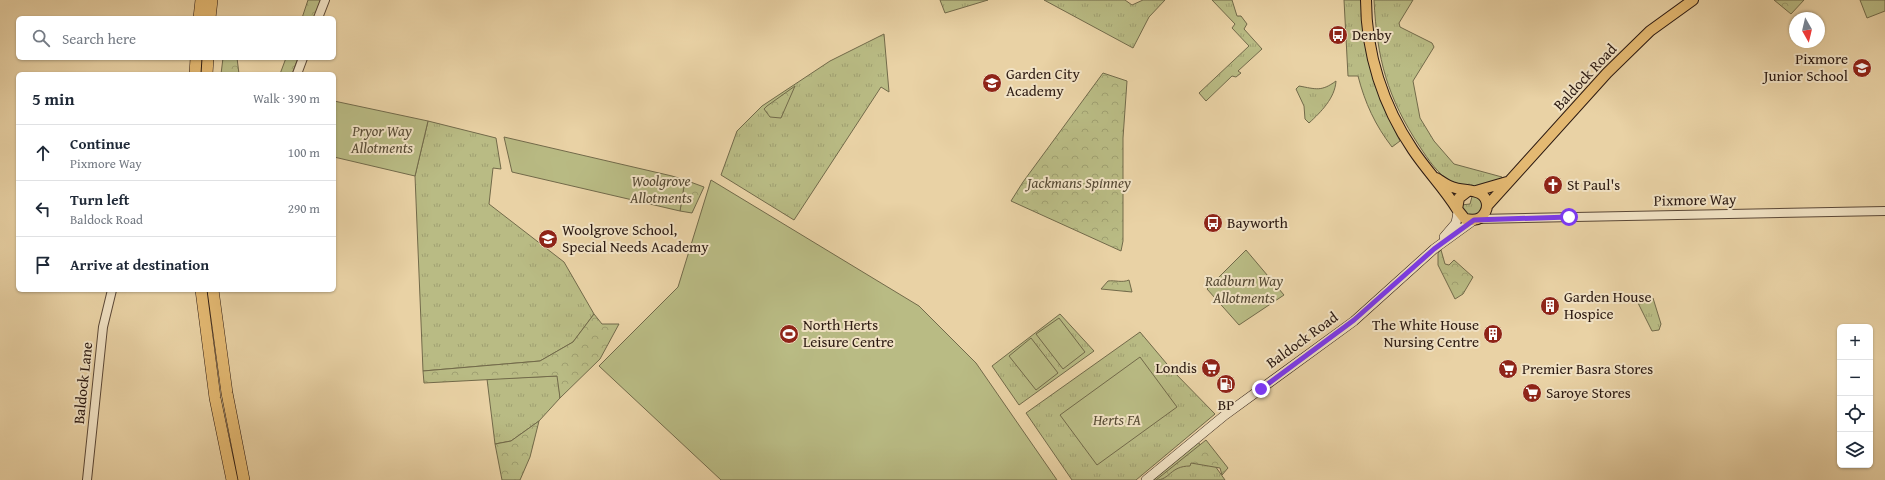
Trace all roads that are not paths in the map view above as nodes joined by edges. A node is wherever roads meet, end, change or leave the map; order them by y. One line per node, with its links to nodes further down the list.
1 (201, 0): 6 (highway)
2 (212, 0): 7 (highway)
3 (325, 0): 8 (street)
4 (1366, 0): 15 (main road)
5 (1693, 0): 16 (main road, Baldock Road)
6 (200, 16)
7 (210, 16)
8 (319, 16)
9 (196, 60): 12 (highway)
10 (208, 60): 13 (highway)
11 (302, 60): 14 (street)
12 (195, 72)
13 (207, 72)
14 (298, 72)
15 (1434, 176): 17 (main road); 19 (main road)
16 (1507, 182): 17 (main road, Baldock Road); 18 (main road, Baldock Road)
17 (1472, 191): 18 (main road); 19 (main road)
18 (1487, 208): 21 (street, Pixmore Way); 22 (main road)
19 (1458, 211): 22 (main road); 23 (main road, Baldock Road)
20 (1885, 211): 21 (street, Pixmore Way)
21 (1505, 219): 22 (street, Pixmore Way)
22 (1475, 220): 23 (main road, Baldock Road)
23 (1434, 249): 30 (main road, Baldock Road)
24 (112, 292): 27 (street, Baldock Lane)
25 (202, 292): 28 (highway)
26 (213, 292): 29 (highway)
27 (87, 480)
28 (232, 480)
29 (244, 480)
30 (1146, 480)

